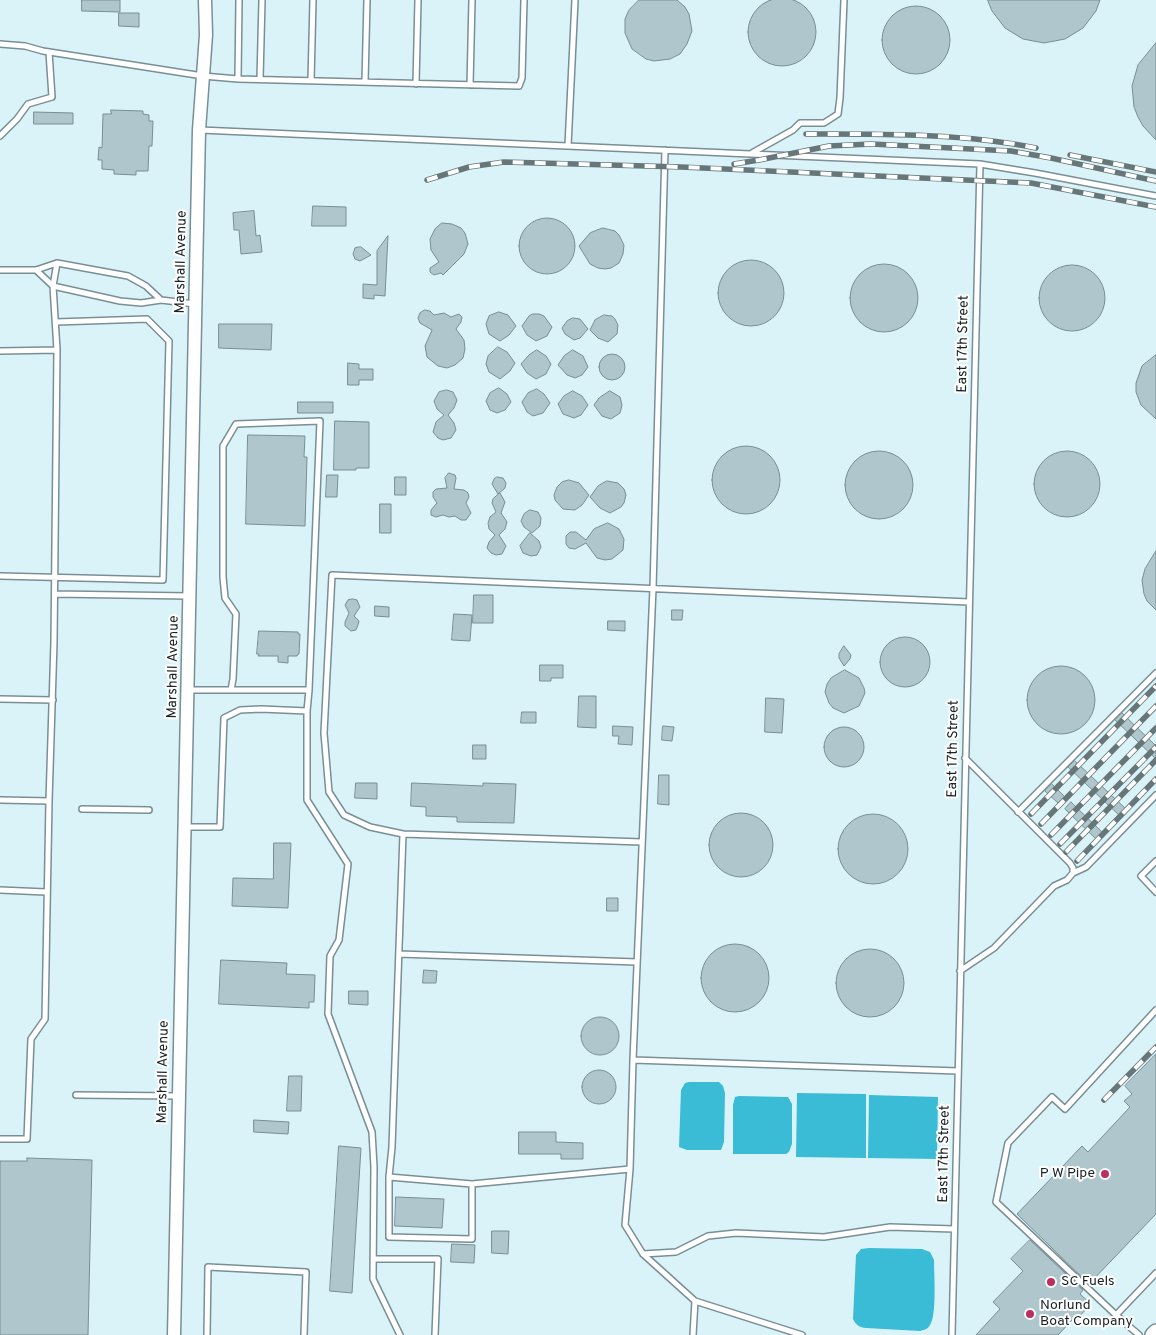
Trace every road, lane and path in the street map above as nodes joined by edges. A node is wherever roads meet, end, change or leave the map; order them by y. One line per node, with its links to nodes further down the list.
1 (205, 0): 13 (street, Marshall Avenue)
2 (239, 0): 14 (lane)
3 (262, 0): 15 (lane)
4 (312, 0): 16 (lane)
5 (367, 0): 17 (lane)
6 (418, 0): 18 (lane)
7 (472, 0): 19 (lane)
8 (524, 0): 19 (lane)
9 (575, 0): 22 (lane)
10 (844, 0): 24 (lane)
11 (0, 44): 12 (lane)
12 (49, 52): 13 (lane); 21 (lane)
13 (203, 76): 14 (lane); 20 (street, Marshall Avenue)
14 (238, 79): 15 (lane)
15 (260, 79): 16 (lane)
16 (311, 81): 17 (lane)
17 (364, 82): 18 (lane)
18 (416, 84): 19 (lane)
19 (470, 85)
20 (199, 130): 22 (lane); 32 (street, Marshall Avenue)
21 (0, 136)
22 (568, 146): 23 (lane)
23 (665, 150): 24 (lane); 38 (lane)
24 (752, 154): 25 (lane)
25 (980, 164): 26 (lane); 41 (lane, East 17th Street)
26 (1156, 196)
27 (57, 263): 29 (lane); 30 (lane); 31 (lane)
28 (0, 270): 29 (lane)
29 (36, 270): 30 (lane)
30 (53, 286): 31 (lane); 33 (lane)
31 (161, 300): 32 (lane)
32 (196, 304): 40 (street, Marshall Avenue)
33 (56, 322): 34 (lane); 37 (lane)
34 (57, 350): 35 (lane); 37 (lane)
35 (0, 351)
36 (0, 576): 37 (lane)
37 (55, 578): 39 (lane)
38 (653, 588): 41 (lane); 57 (lane); 58 (lane)
39 (55, 594): 40 (lane); 47 (lane)
40 (190, 596): 43 (street, Marshall Avenue)
41 (969, 602): 49 (lane, East 17th Street)
42 (1156, 673): 55 (lane)
43 (188, 690): 44 (lane); 56 (street, Marshall Avenue)
44 (231, 690): 45 (lane); 45 (lane)
45 (309, 690): 48 (lane)
46 (0, 698): 47 (lane)
47 (53, 700): 52 (lane)
48 (306, 711): 56 (lane); 78 (lane)
49 (966, 758): 55 (lane); 66 (lane, East 17th Street)
50 (1156, 796): 60 (lane)
51 (0, 800): 52 (lane)
52 (49, 801): 62 (lane)
53 (82, 809): 54 (lane)
54 (149, 810)
55 (1018, 812): 60 (lane)
56 (185, 827): 71 (street, Marshall Avenue)
57 (403, 834): 58 (lane); 64 (lane)
58 (642, 842): 65 (lane)
59 (1156, 861): 63 (lane)
60 (1073, 873): 66 (lane)
61 (0, 890): 62 (lane)
62 (46, 892): 72 (lane)
63 (1156, 892)
64 (399, 954): 65 (lane); 74 (lane)
65 (637, 962): 68 (lane)
66 (960, 971): 69 (lane, East 17th Street)
67 (1156, 1010): 81 (lane)
68 (633, 1060): 69 (lane); 73 (lane)
69 (958, 1071): 76 (lane, East 17th Street)
70 (76, 1095): 71 (lane)
71 (179, 1096): 83 (street, Marshall Avenue)
72 (0, 1139)
73 (630, 1170): 75 (lane); 77 (lane)
74 (389, 1177): 75 (lane); 75 (lane)
75 (472, 1184)
76 (954, 1229): 77 (lane); 90 (lane, East 17th Street)
77 (643, 1254): 80 (lane)
78 (373, 1259): 86 (lane); 87 (lane)
79 (1156, 1273): 81 (lane)
80 (695, 1302): 88 (lane); 89 (lane)
81 (1116, 1315): 91 (lane)
82 (1156, 1332): 92 (main road)
83 (174, 1335)
84 (207, 1335): 85 (lane)
85 (304, 1335)
86 (400, 1335)
87 (435, 1335)
88 (693, 1335)
89 (802, 1335)
90 (952, 1335)
91 (1139, 1335)
92 (1153, 1335)

